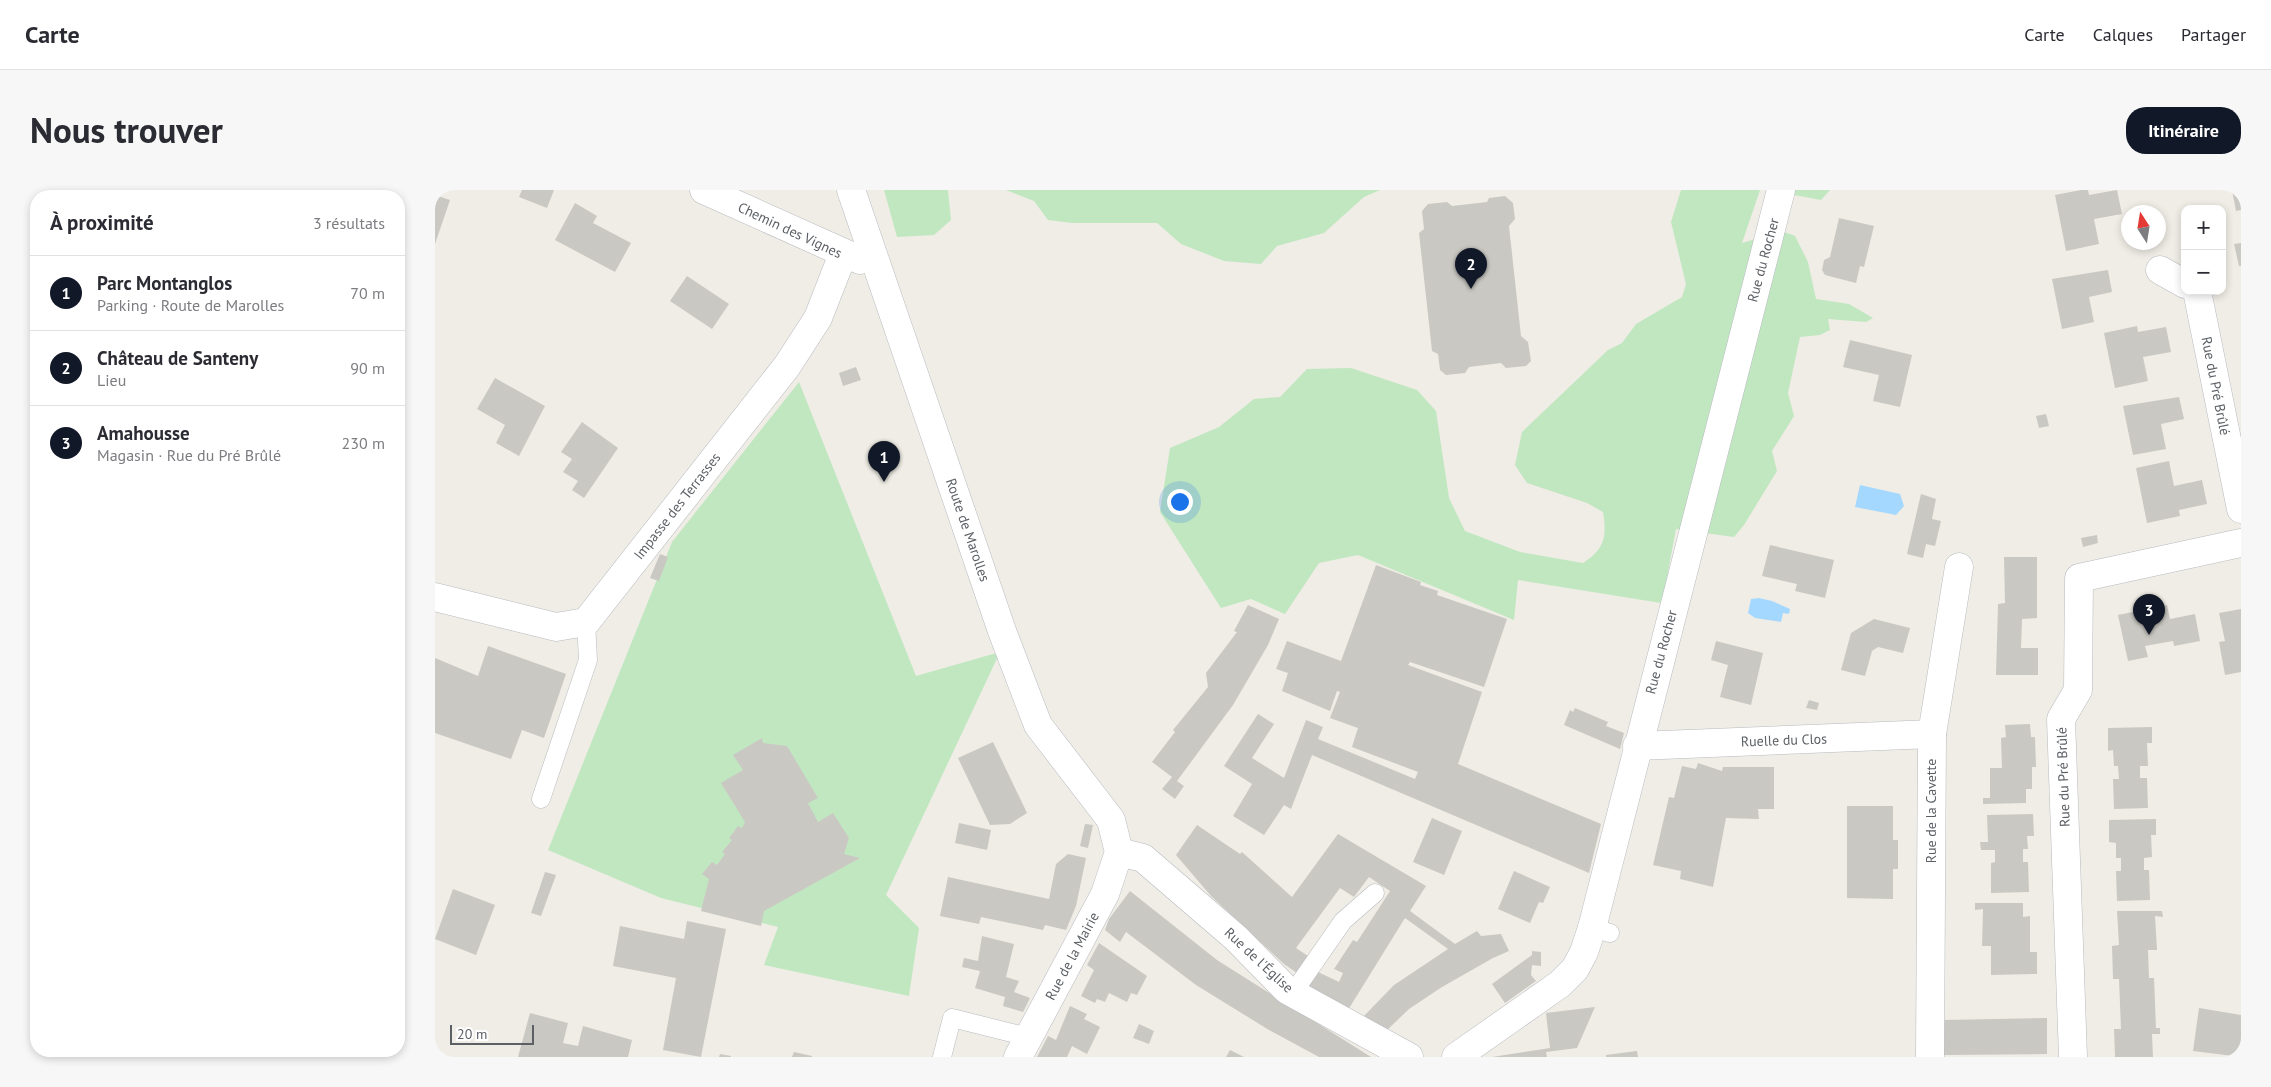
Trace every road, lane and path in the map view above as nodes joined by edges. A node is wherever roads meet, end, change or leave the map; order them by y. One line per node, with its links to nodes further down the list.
1 (704, 190): 4 (street, Chemin des Vignes)
2 (851, 190): 5 (street, Route de Marolles)
3 (1781, 190): 15 (street, Rue du Rocher)
4 (843, 254): 5 (street, Chemin des Vignes); 13 (street, Impasse des Terrasses)
5 (878, 267): 17 (street, Route de Marolles)
6 (2160, 270): 7 (street)
7 (2181, 282)
8 (2198, 295): 9 (street, Rue du Pré Brûlé)
9 (2241, 509)
10 (2241, 543): 25 (street, Rue du Pré Brûlé)
11 (1959, 567): 14 (street, Rue de la Cavette)
12 (435, 597): 13 (street)
13 (586, 622): 16 (lane)
14 (1932, 734): 15 (street, Ruelle du Clos); 24 (street, Rue de la Cavette)
15 (1637, 746): 23 (street, Rue du Rocher)
16 (541, 799)
17 (1119, 852): 19 (street, Rue de l'Église); 20 (street, Rue de la Mairie)
18 (1375, 894): 19 (lane)
19 (1293, 993): 22 (street, Rue de l'Église)
20 (1023, 1047): 21 (lane)
21 (942, 1057)
22 (1409, 1057)
23 (1457, 1057)
24 (1930, 1057)
25 (2073, 1057)

